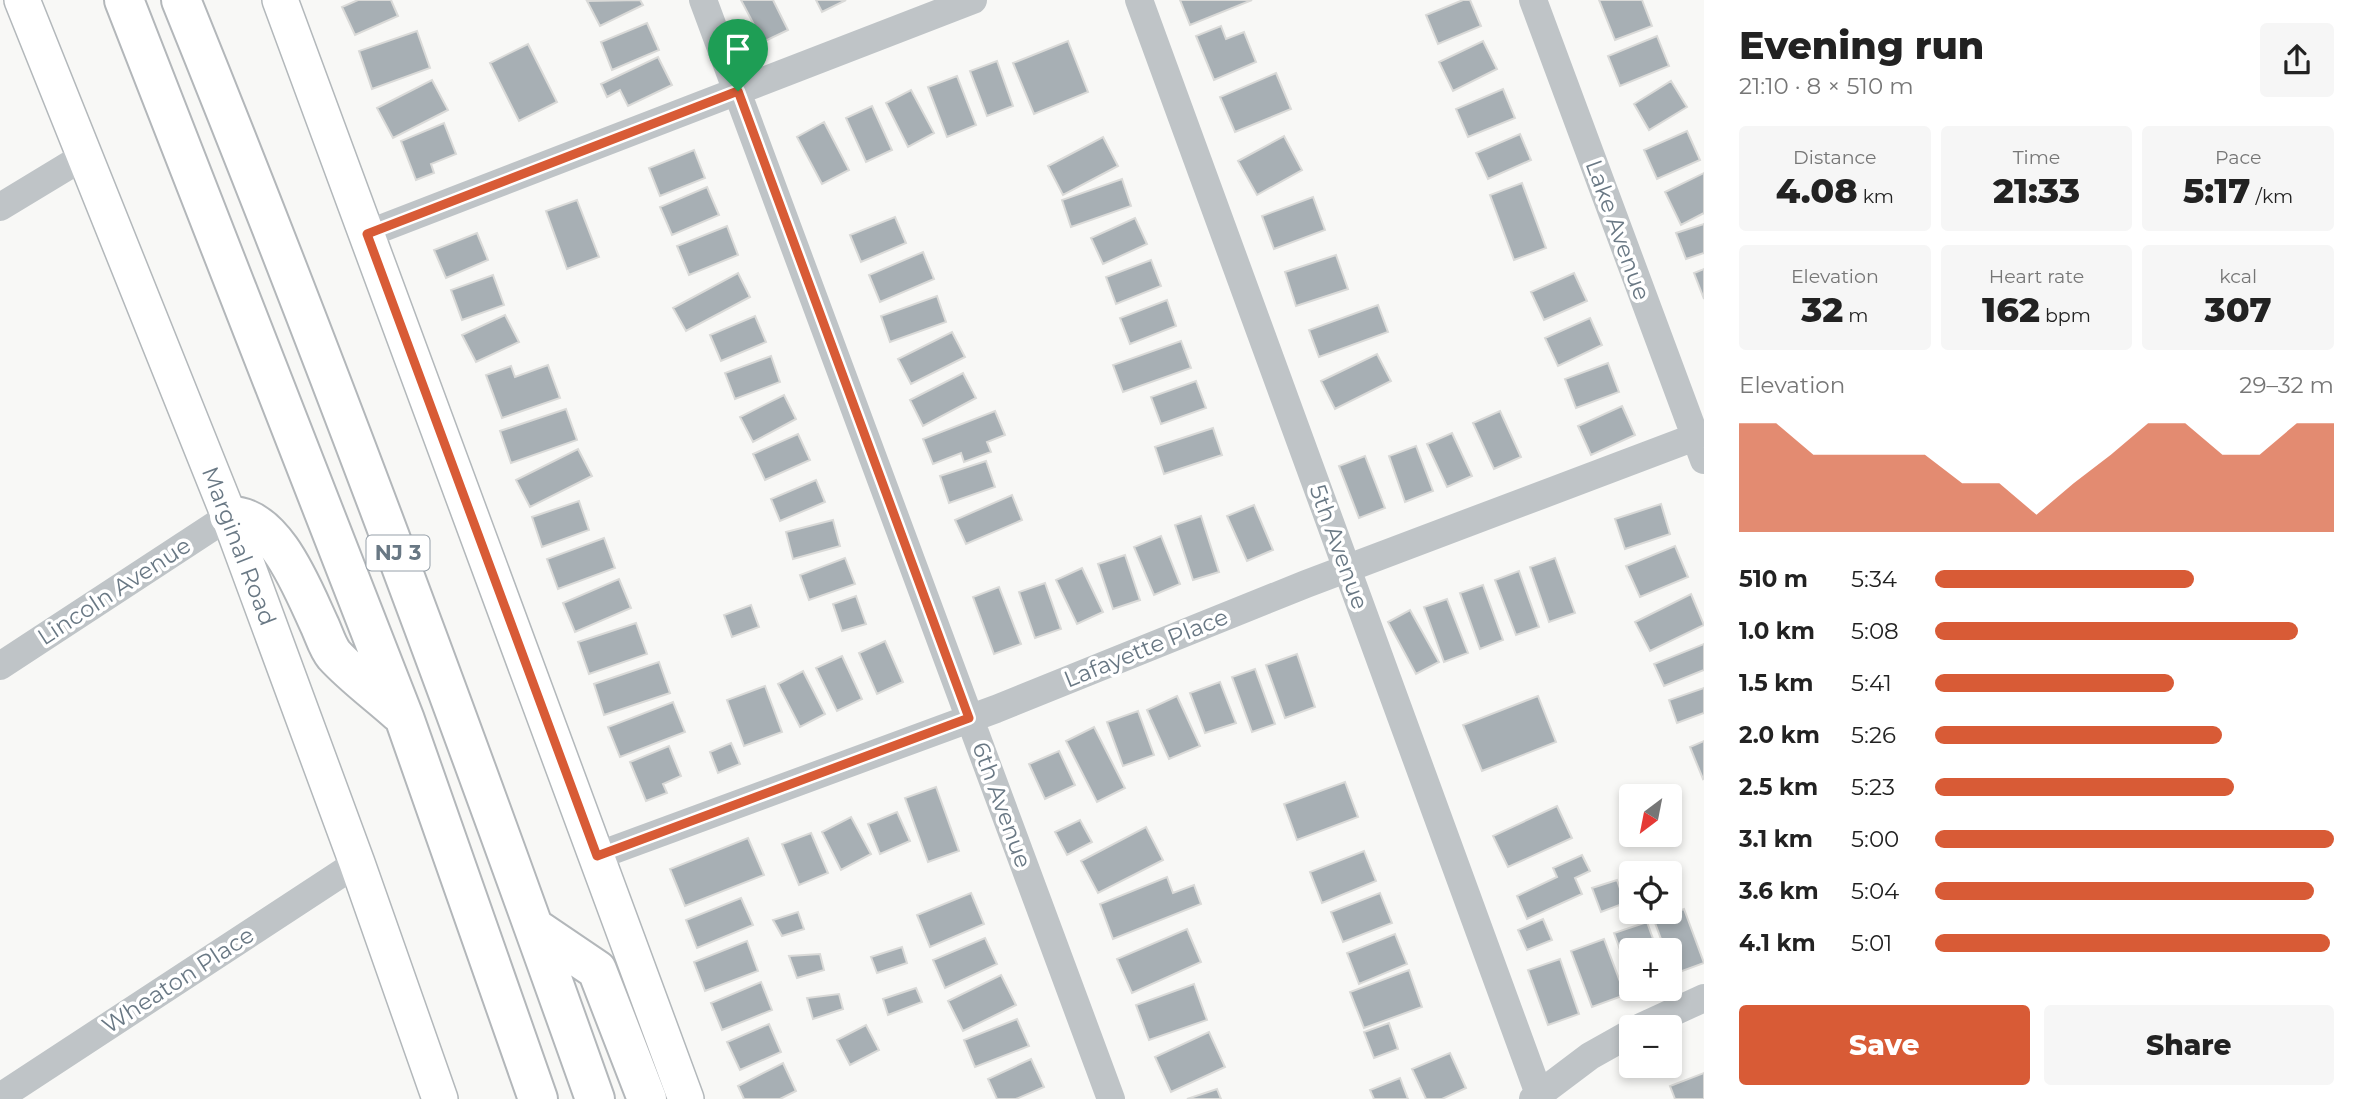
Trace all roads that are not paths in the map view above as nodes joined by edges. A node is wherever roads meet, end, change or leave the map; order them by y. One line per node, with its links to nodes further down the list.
1 (22, 0): 10 (main road, Marginal Road)
2 (124, 0): 18 (highway, NJ 3)
3 (181, 0): 21 (highway, NJ 3)
4 (280, 0): 12 (main road)
5 (703, 0): 9 (street, 6th Avenue)
6 (973, 0): 9 (street)
7 (1139, 0): 15 (street, 5th Avenue)
8 (1532, 0): 13 (street, Lake Avenue)
9 (738, 91): 12 (street); 17 (street, 6th Avenue)
10 (86, 155): 11 (street); 14 (main road, Marginal Road)
11 (0, 207)
12 (367, 234): 19 (main road)
13 (1700, 449): 15 (street, Lafayette Place)
14 (229, 516): 16 (street, Lincoln Avenue); 18 (highway); 20 (main road, Marginal Road)
15 (1347, 569): 17 (street, Lafayette Place); 26 (street, 5th Avenue)
16 (0, 666)
17 (969, 718): 19 (street, Lafayette Place); 32 (street, 6th Avenue)
18 (405, 720): 28 (highway, NJ 3)
19 (597, 856): 31 (main road)
20 (356, 863): 25 (street, Wheaton Place); 27 (main road, Marginal Road)
21 (534, 928): 29 (highway, NJ 3); 30 (highway)
22 (1704, 998): 23 (street)
23 (1667, 1015)
24 (1619, 1040): 26 (street)
25 (0, 1097)
26 (1536, 1097)
27 (440, 1099)
28 (538, 1099)
29 (595, 1099)
30 (648, 1099)
31 (686, 1099)
32 (1111, 1099)

